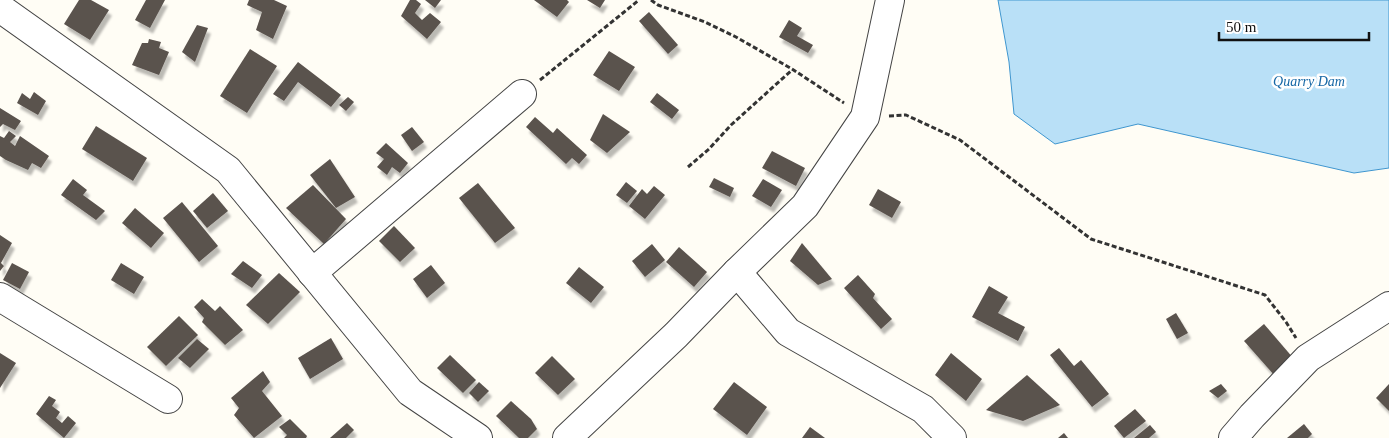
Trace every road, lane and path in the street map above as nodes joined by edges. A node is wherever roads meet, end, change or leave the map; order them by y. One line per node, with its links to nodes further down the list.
1 (640, 0): 6 (path)
2 (652, 0): 5 (path)
3 (890, 0): 7 (street)
4 (0, 8): 10 (street)
5 (792, 69): 7 (path); 8 (path)
6 (522, 94): 10 (street)
7 (865, 117): 9 (street); 13 (path)
8 (688, 167)
9 (737, 272): 16 (street); 17 (street)
10 (312, 273): 15 (street)
11 (0, 298): 14 (street)
12 (1389, 306): 13 (street)
13 (1308, 358): 18 (street)
14 (168, 399)
15 (478, 438)
16 (568, 438)
17 (952, 438)
18 (1233, 438)

